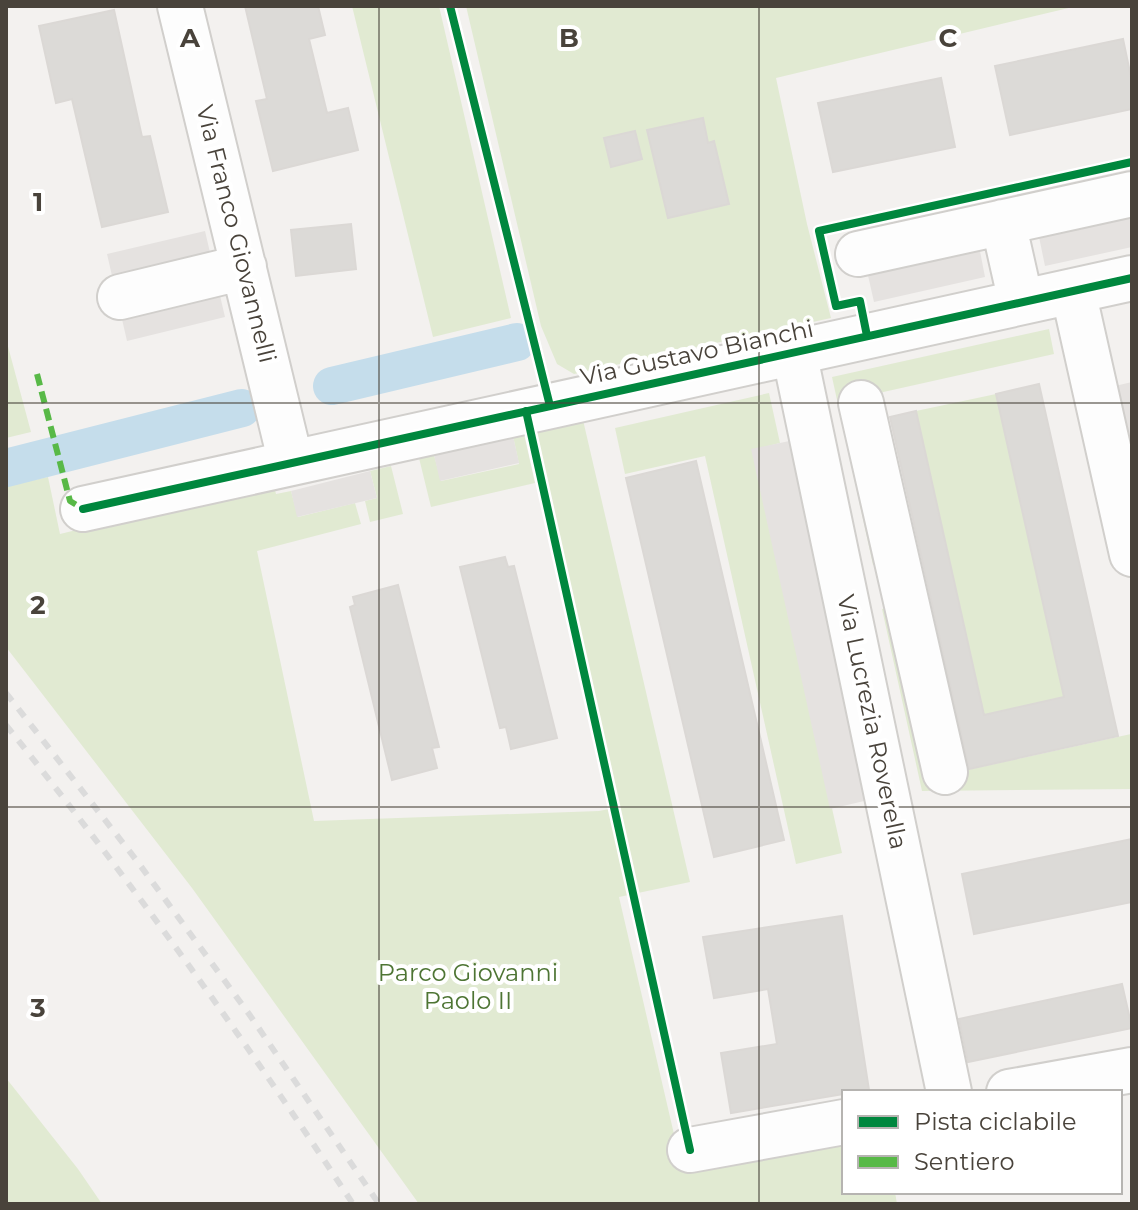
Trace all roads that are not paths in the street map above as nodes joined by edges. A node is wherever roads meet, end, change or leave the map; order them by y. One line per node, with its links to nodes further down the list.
1 (180, 6): 5 (street, Via Franco Giovannelli)
2 (1132, 194): 3 (street)
3 (1003, 222): 4 (street); 9 (street)
4 (858, 254)
5 (244, 267): 8 (street); 12 (street, Via Franco Giovannelli)
6 (1132, 278): 7 (street, Via Gustavo Bianchi)
7 (1073, 291): 9 (street, Via Gustavo Bianchi); 14 (street)
8 (120, 297)
9 (1021, 302): 10 (street, Via Gustavo Bianchi)
10 (794, 352): 12 (street, Via Gustavo Bianchi); 16 (street, Via Lucrezia Roverella)
11 (861, 403): 15 (street)
12 (291, 463): 13 (street, Via Gustavo Bianchi)
13 (83, 509)
14 (1132, 554)
15 (902, 582): 16 (street); 17 (street)
16 (845, 595): 19 (street, Via Lucrezia Roverella)
17 (945, 772)
18 (1132, 1070): 20 (street)
19 (949, 1090)
20 (1020, 1090)
21 (842, 1122): 22 (street)
22 (690, 1150)

